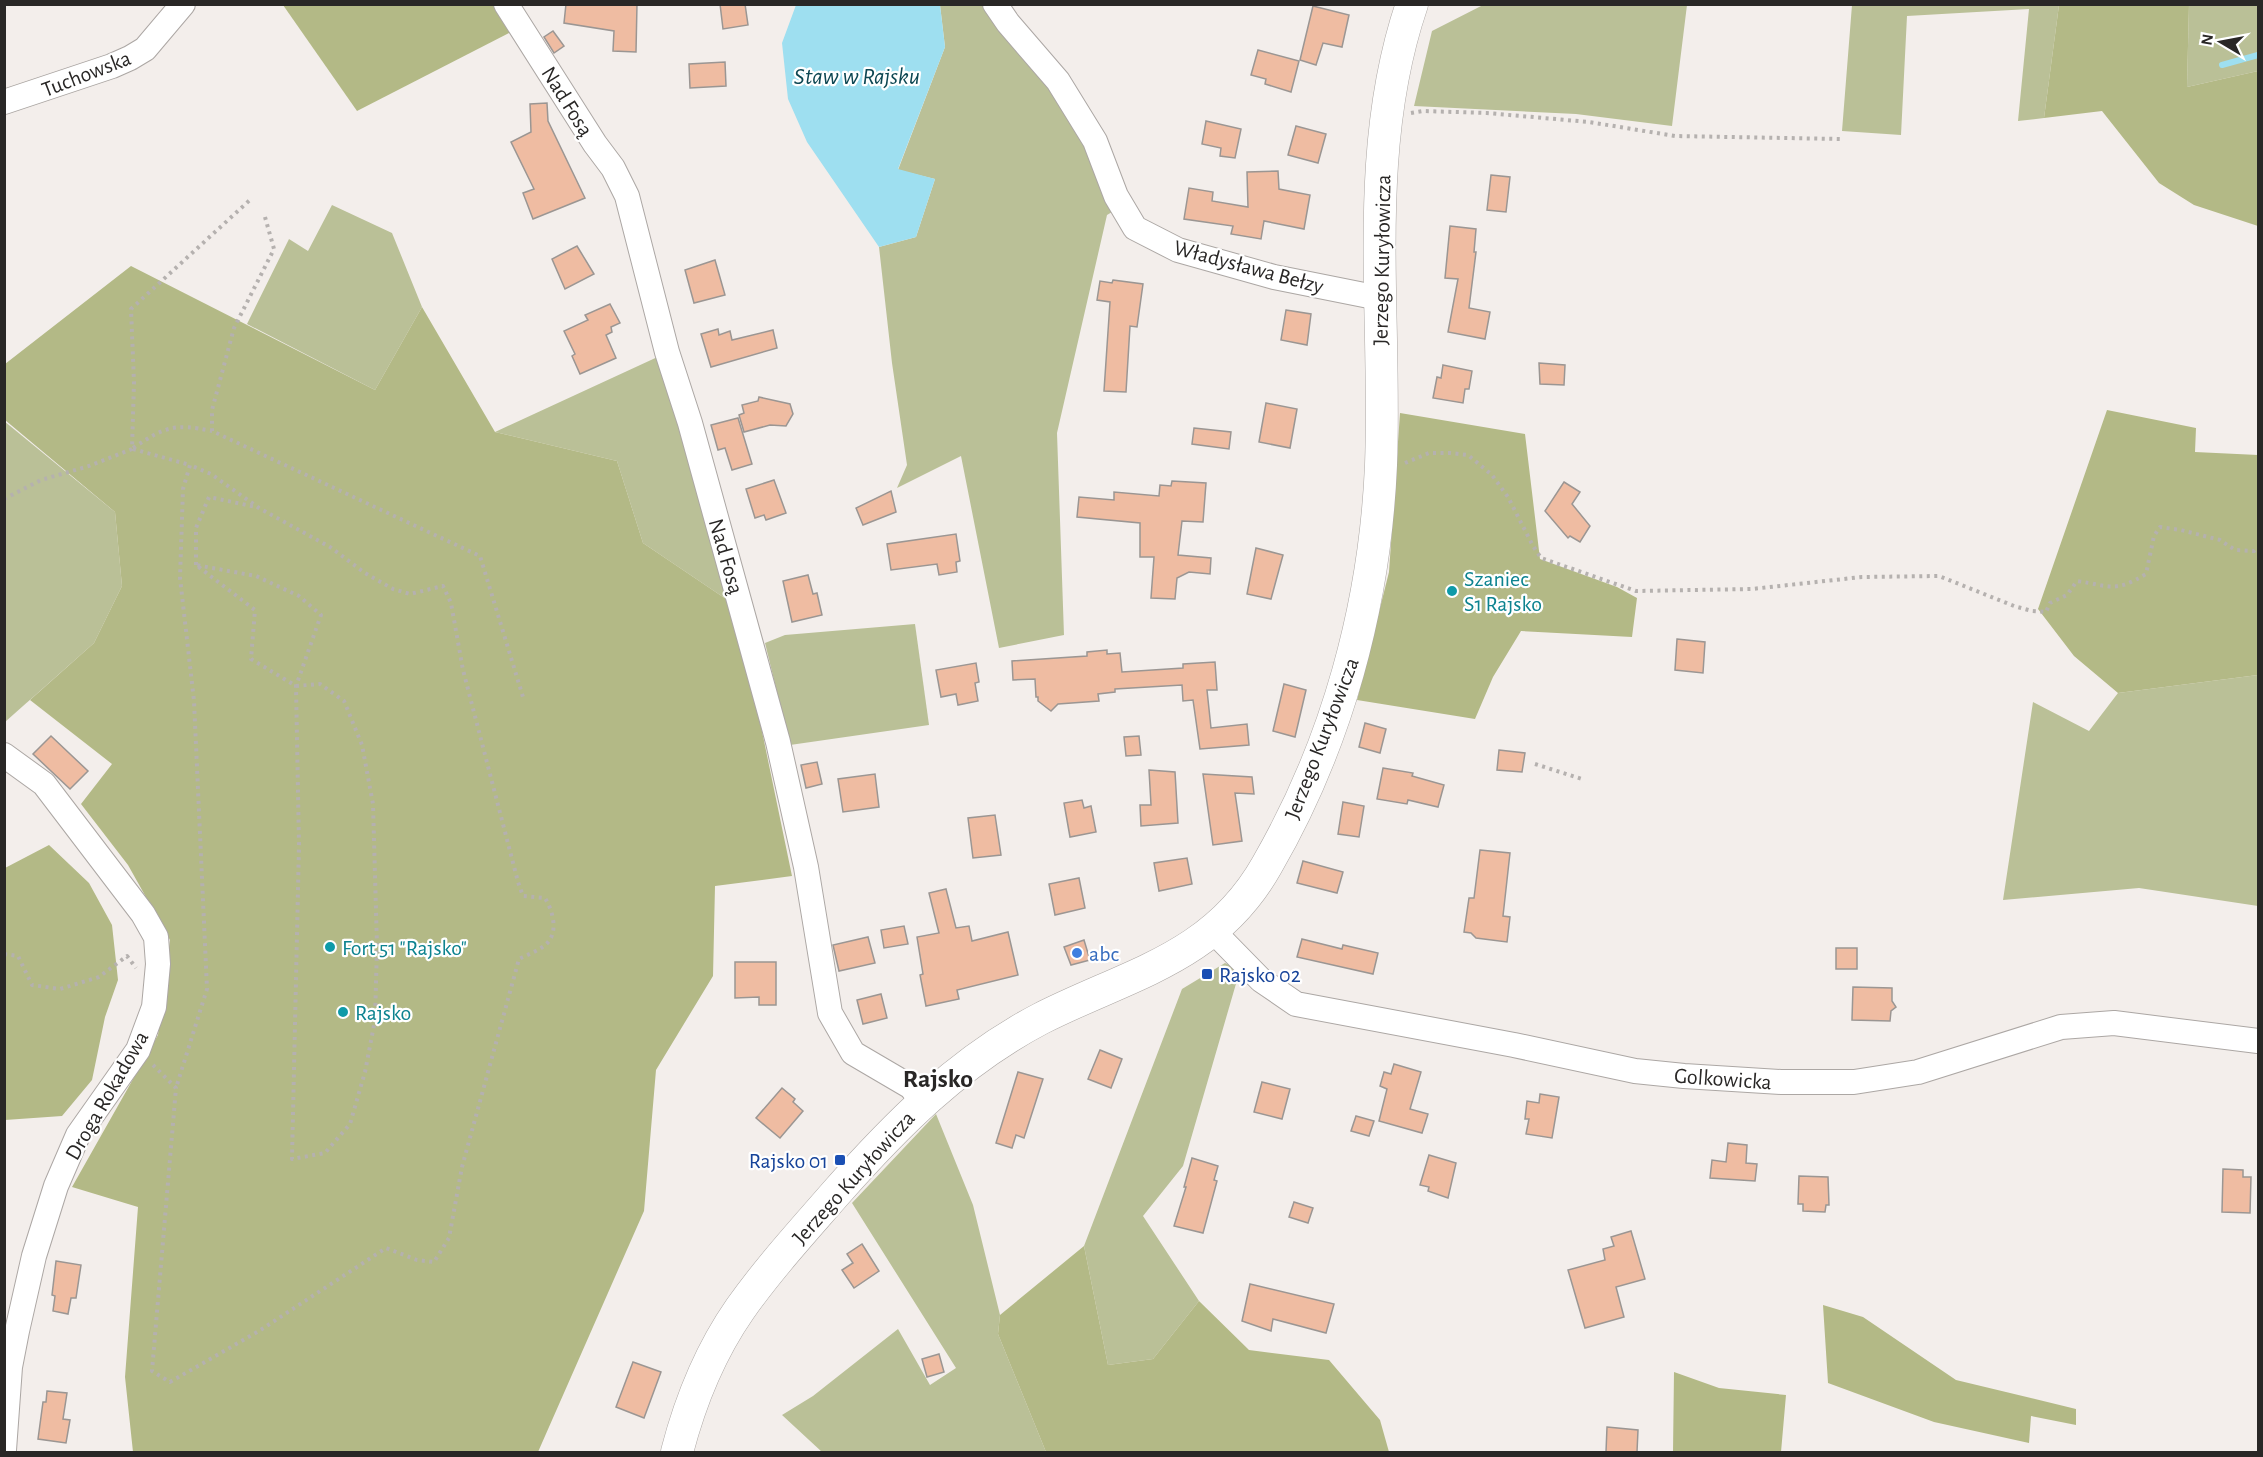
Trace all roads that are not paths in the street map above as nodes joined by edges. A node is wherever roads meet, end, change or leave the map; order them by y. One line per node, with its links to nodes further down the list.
1 (183, 4): 5 (street, Tuchowska)
2 (506, 4): 10 (street, Nad Fosą)
3 (995, 4): 6 (street, Władysława Bełzy)
4 (1412, 4): 6 (street, Jerzego Kuryłowicza)
5 (4, 102)
6 (1380, 298): 8 (street, Jerzego Kuryłowicza)
7 (4, 754): 11 (street, Droga Rokadowa)
8 (1213, 931): 9 (street, Golkowicka); 10 (street, Jerzego Kuryłowicza)
9 (2259, 1041)
10 (922, 1102): 12 (street, Jerzego Kuryłowicza)
11 (4, 1450)
12 (677, 1452)

